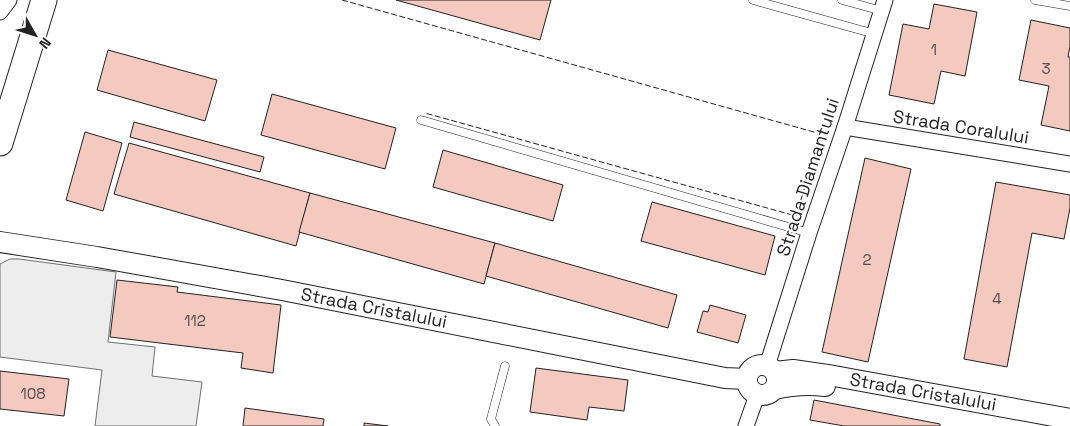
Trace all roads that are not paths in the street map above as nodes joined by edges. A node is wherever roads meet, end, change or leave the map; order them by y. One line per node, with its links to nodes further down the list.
1 (9, 0): 9 (street)
2 (28, 0): 11 (main road)
3 (44, 0): 14 (main road)
4 (753, 0): 10 (lane)
5 (842, 0): 7 (lane)
6 (1035, 0): 8 (lane)
7 (883, 6): 10 (street, Strada Diamantului)
8 (1070, 6)
9 (0, 12)
10 (875, 34): 13 (street, Strada Diamantului)
11 (0, 86)
12 (421, 120): 16 (lane)
13 (845, 127): 15 (street, Strada Coralului); 16 (street, Strada Diamantului)
14 (0, 143)
15 (1070, 164)
16 (809, 233): 19 (street, Strada Diamantului)
17 (0, 242): 19 (street, Strada Cristalului)
18 (505, 366): 22 (lane)
19 (764, 380): 20 (street, Strada Cristalului); 23 (street, Strada Diamantului)
20 (1037, 418): 21 (street, Strada Cristalului); 24 (street, Strada Cristalului)
21 (1070, 419)
22 (494, 426)
23 (746, 426)
24 (1057, 426)

